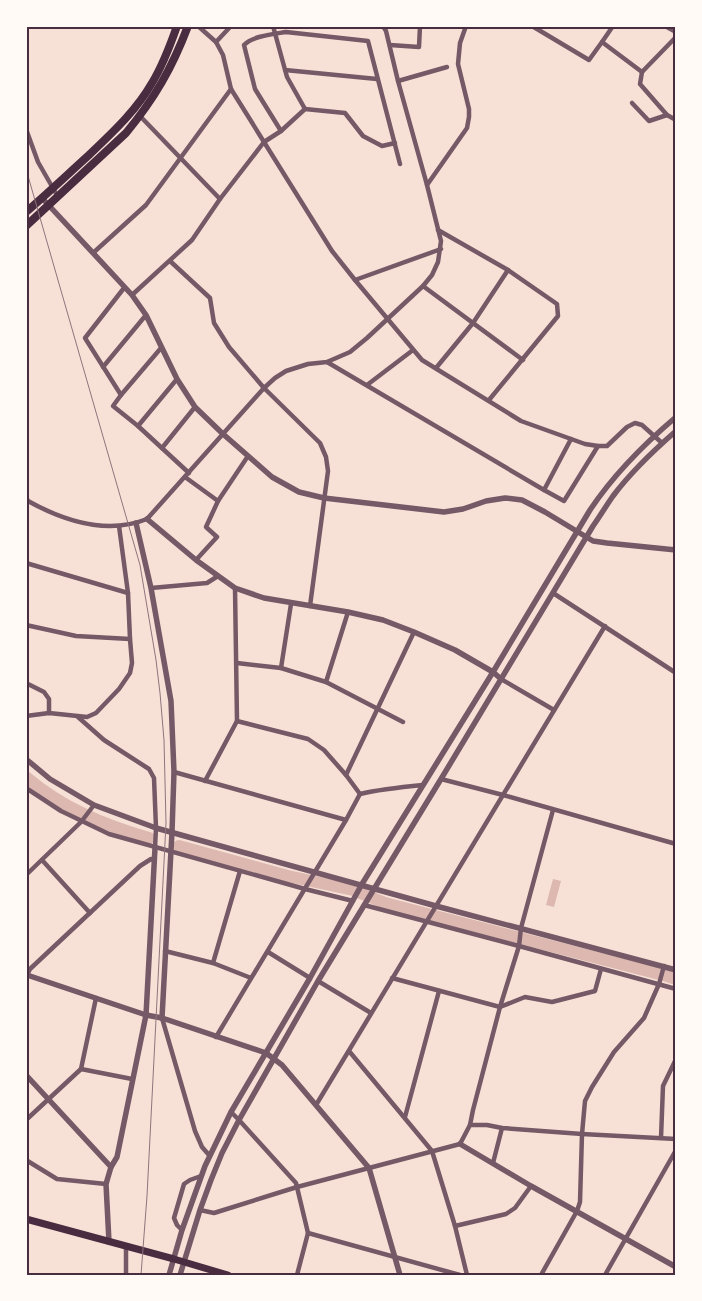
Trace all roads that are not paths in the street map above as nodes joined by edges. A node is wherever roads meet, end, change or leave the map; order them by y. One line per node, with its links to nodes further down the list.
1 (177, 26): 36 (highway)
2 (188, 26): 27 (highway)
3 (198, 26): 15 (street)
4 (231, 26): 15 (street)
5 (273, 26): 13 (street)
6 (383, 26): 17 (street)
7 (420, 26): 17 (street)
8 (466, 26): 35 (street)
9 (532, 26): 16 (street)
10 (612, 26): 16 (street)
11 (665, 26): 12 (street)
12 (676, 32)
13 (275, 34): 19 (street); 21 (street); 30 (street)
14 (676, 37): 20 (street)
15 (216, 42): 23 (street)
16 (602, 42): 20 (street)
17 (390, 45): 22 (street)
18 (447, 67): 22 (street)
19 (284, 70): 21 (street); 25 (street)
20 (642, 72): 26 (street)
21 (377, 79): 32 (street)
22 (398, 81): 35 (street)
23 (231, 89): 31 (street); 33 (street)
24 (632, 103): 26 (street)
25 (305, 109): 30 (street); 32 (street)
26 (667, 115): 28 (street)
27 (140, 116): 33 (street); 37 (highway)
28 (676, 120)
29 (26, 129): 36 (street)
30 (281, 131): 31 (street)
31 (264, 142): 39 (street); 48 (street)
32 (395, 143): 34 (street)
33 (180, 156): 39 (street); 45 (street)
34 (400, 164)
35 (427, 185): 43 (street)
36 (53, 189): 37 (street); 38 (highway)
37 (58, 197): 40 (highway)
38 (42, 198): 40 (street); 41 (highway)
39 (220, 199): 46 (street)
40 (48, 205): 42 (highway); 45 (street)
41 (26, 212)
42 (26, 226)
43 (438, 230): 44 (street); 47 (street)
44 (440, 250): 48 (street); 49 (street)
45 (93, 253): 50 (street)
46 (170, 261): 51 (street); 63 (street)
47 (508, 270): 54 (street); 57 (street)
48 (355, 280): 53 (street)
49 (423, 286): 53 (street); 54 (street)
50 (124, 288): 51 (street); 59 (street)
51 (132, 295): 52 (street)
52 (146, 315): 55 (street); 59 (street)
53 (388, 319): 56 (street); 58 (street)
54 (473, 323): 57 (street); 60 (street)
55 (162, 348): 61 (street); 64 (street)
56 (413, 350): 60 (street); 62 (street)
57 (523, 360): 65 (street)
58 (327, 362): 62 (street); 63 (street)
59 (103, 367): 64 (street)
60 (436, 368): 65 (street)
61 (177, 380): 66 (street); 68 (street)
62 (366, 385): 78 (street)
63 (264, 388): 70 (street); 79 (street)
64 (121, 396): 68 (street)
65 (489, 400): 72 (street)
66 (195, 407): 70 (street); 75 (street)
67 (676, 417): 71 (street)
68 (138, 426): 75 (street)
69 (676, 431): 73 (street)
70 (222, 434): 76 (street); 77 (street)
71 (654, 436): 73 (street); 74 (street); 85 (street)
72 (571, 439): 74 (street); 78 (street)
73 (662, 443): 86 (street)
74 (598, 446): 78 (street)
75 (162, 448): 77 (street)
76 (248, 456): 79 (street); 81 (street)
77 (187, 475): 81 (street); 82 (street)
78 (544, 490)
79 (324, 498): 85 (street); 96 (street)
80 (27, 500): 84 (street)
81 (218, 501): 88 (street)
82 (147, 519): 83 (street); 88 (street)
83 (136, 523): 84 (street); 91 (street)
84 (119, 526): 93 (street)
85 (578, 531): 86 (street); 104 (street)
86 (587, 538): 87 (street); 94 (street)
87 (676, 550)
88 (196, 560): 90 (street)
89 (26, 563): 93 (street)
90 (218, 576): 91 (street); 92 (street)
91 (151, 588): 117 (street)
92 (235, 588): 95 (street); 102 (street)
93 (128, 592): 101 (street)
94 (554, 592): 99 (street); 106 (street)
95 (291, 604): 96 (street); 103 (street)
96 (310, 606): 97 (street)
97 (348, 612): 100 (street); 107 (street)
98 (26, 625): 101 (street)
99 (605, 626): 105 (street); 110 (street)
100 (414, 632): 104 (street); 109 (street)
101 (130, 639): 113 (street)
102 (237, 663): 103 (street); 114 (street)
103 (281, 668): 107 (street)
104 (493, 672): 106 (street); 121 (street)
105 (676, 674)
106 (501, 678): 110 (street); 119 (street)
107 (326, 682): 109 (street)
108 (26, 683): 111 (street)
109 (378, 709): 115 (street); 118 (street)
110 (554, 710): 124 (street)
111 (49, 713): 112 (street); 113 (street)
112 (26, 716)
113 (77, 716): 129 (street)
114 (237, 721): 118 (street); 120 (street)
115 (403, 722)
116 (26, 759): 125 (street)
117 (174, 772): 120 (street); 130 (street)
118 (346, 774): 123 (street)
119 (441, 780): 124 (street); 141 (street)
120 (205, 781): 127 (street)
121 (424, 785): 123 (street); 139 (street)
122 (26, 788): 128 (street)
123 (360, 794): 127 (street)
124 (503, 795): 126 (street); 144 (street)
125 (94, 805): 128 (street); 129 (street)
126 (553, 810): 131 (street); 147 (street)
127 (346, 820): 137 (street)
128 (81, 822): 132 (street); 134 (street)
129 (156, 828): 130 (street); 132 (street)
130 (172, 832): 133 (street); 137 (street)
131 (676, 844)
132 (155, 848): 133 (street); 135 (street)
133 (171, 852): 136 (street); 149 (street)
134 (42, 860): 138 (street); 145 (street)
135 (154, 860): 145 (street); 166 (street)
136 (240, 871): 140 (street); 151 (street)
137 (313, 873): 139 (street); 140 (street)
138 (26, 875)
139 (362, 886): 141 (street); 142 (street)
140 (306, 888): 142 (street); 150 (street)
141 (374, 890): 143 (street); 144 (street)
142 (354, 900): 157 (street)
143 (365, 904): 146 (street); 159 (street)
144 (434, 908): 146 (street); 147 (street)
145 (90, 912): 155 (street)
146 (428, 920): 148 (street); 158 (street)
147 (521, 930): 148 (street); 154 (street)
148 (518, 946): 152 (street); 164 (street)
149 (165, 951): 151 (street); 167 (street)
150 (268, 952): 156 (street); 157 (street)
151 (213, 963): 156 (street)
152 (601, 969): 160 (street); 164 (street)
153 (676, 970): 154 (street)
154 (662, 972): 160 (street)
155 (27, 975): 163 (street)
156 (251, 978): 168 (street)
157 (310, 978): 170 (street)
158 (392, 978): 162 (street); 165 (street)
159 (318, 982): 165 (street); 171 (street)
160 (659, 984): 161 (street); 184 (street)
161 (676, 989)
162 (439, 991): 164 (street); 179 (street)
163 (96, 998): 166 (street); 173 (street)
164 (500, 1007): 182 (street)
165 (371, 1013): 169 (street)
166 (146, 1015): 167 (street); 175 (street)
167 (162, 1018): 168 (street); 190 (street)
168 (216, 1036): 170 (street)
169 (349, 1051): 177 (street); 179 (street)
170 (266, 1053): 171 (street); 178 (street)
171 (275, 1058): 177 (street); 181 (street)
172 (676, 1059): 185 (street)
173 (81, 1069): 175 (street); 176 (street)
174 (26, 1075): 176 (street)
175 (132, 1079): 193 (street)
176 (49, 1099): 180 (street); 193 (street)
177 (316, 1105): 194 (street)
178 (231, 1112): 181 (street); 190 (street)
179 (405, 1117): 189 (street)
180 (26, 1120)
181 (239, 1120): 198 (street); 199 (street)
182 (470, 1125): 183 (street); 187 (street)
183 (502, 1128): 184 (street); 192 (street)
184 (582, 1134): 185 (street); 200 (street)
185 (661, 1138): 186 (street)
186 (676, 1139)
187 (460, 1144): 189 (street); 192 (street)
188 (676, 1150): 205 (street)
189 (432, 1151): 194 (street); 202 (street)
190 (209, 1155): 195 (street)
191 (26, 1160): 196 (street)
192 (493, 1163): 197 (street)
193 (111, 1167): 196 (street)
194 (369, 1168): 198 (street); 208 (street)
195 (201, 1176): 203 (street); 203 (street)
196 (106, 1184): 206 (street)
197 (531, 1186): 200 (street); 202 (street)
198 (297, 1187): 199 (street); 204 (street)
199 (200, 1210): 210 (street)
200 (577, 1211): 205 (street); 220 (street)
201 (26, 1219): 206 (main road)
202 (455, 1226): 219 (street)
203 (182, 1230): 209 (street)
204 (308, 1233): 208 (street); 216 (street)
205 (626, 1239): 211 (street); 221 (street)
206 (109, 1242): 207 (main road)
207 (126, 1246): 209 (main road); 212 (street)
208 (395, 1256): 217 (street); 218 (street)
209 (174, 1259): 210 (main road); 213 (street)
210 (184, 1262): 214 (street); 215 (main road)
211 (676, 1267)
212 (126, 1275)
213 (169, 1275)
214 (180, 1275)
215 (228, 1275)
216 (297, 1275)
217 (400, 1275)
218 (460, 1275)
219 (467, 1275)
220 (541, 1275)
221 (605, 1275)

